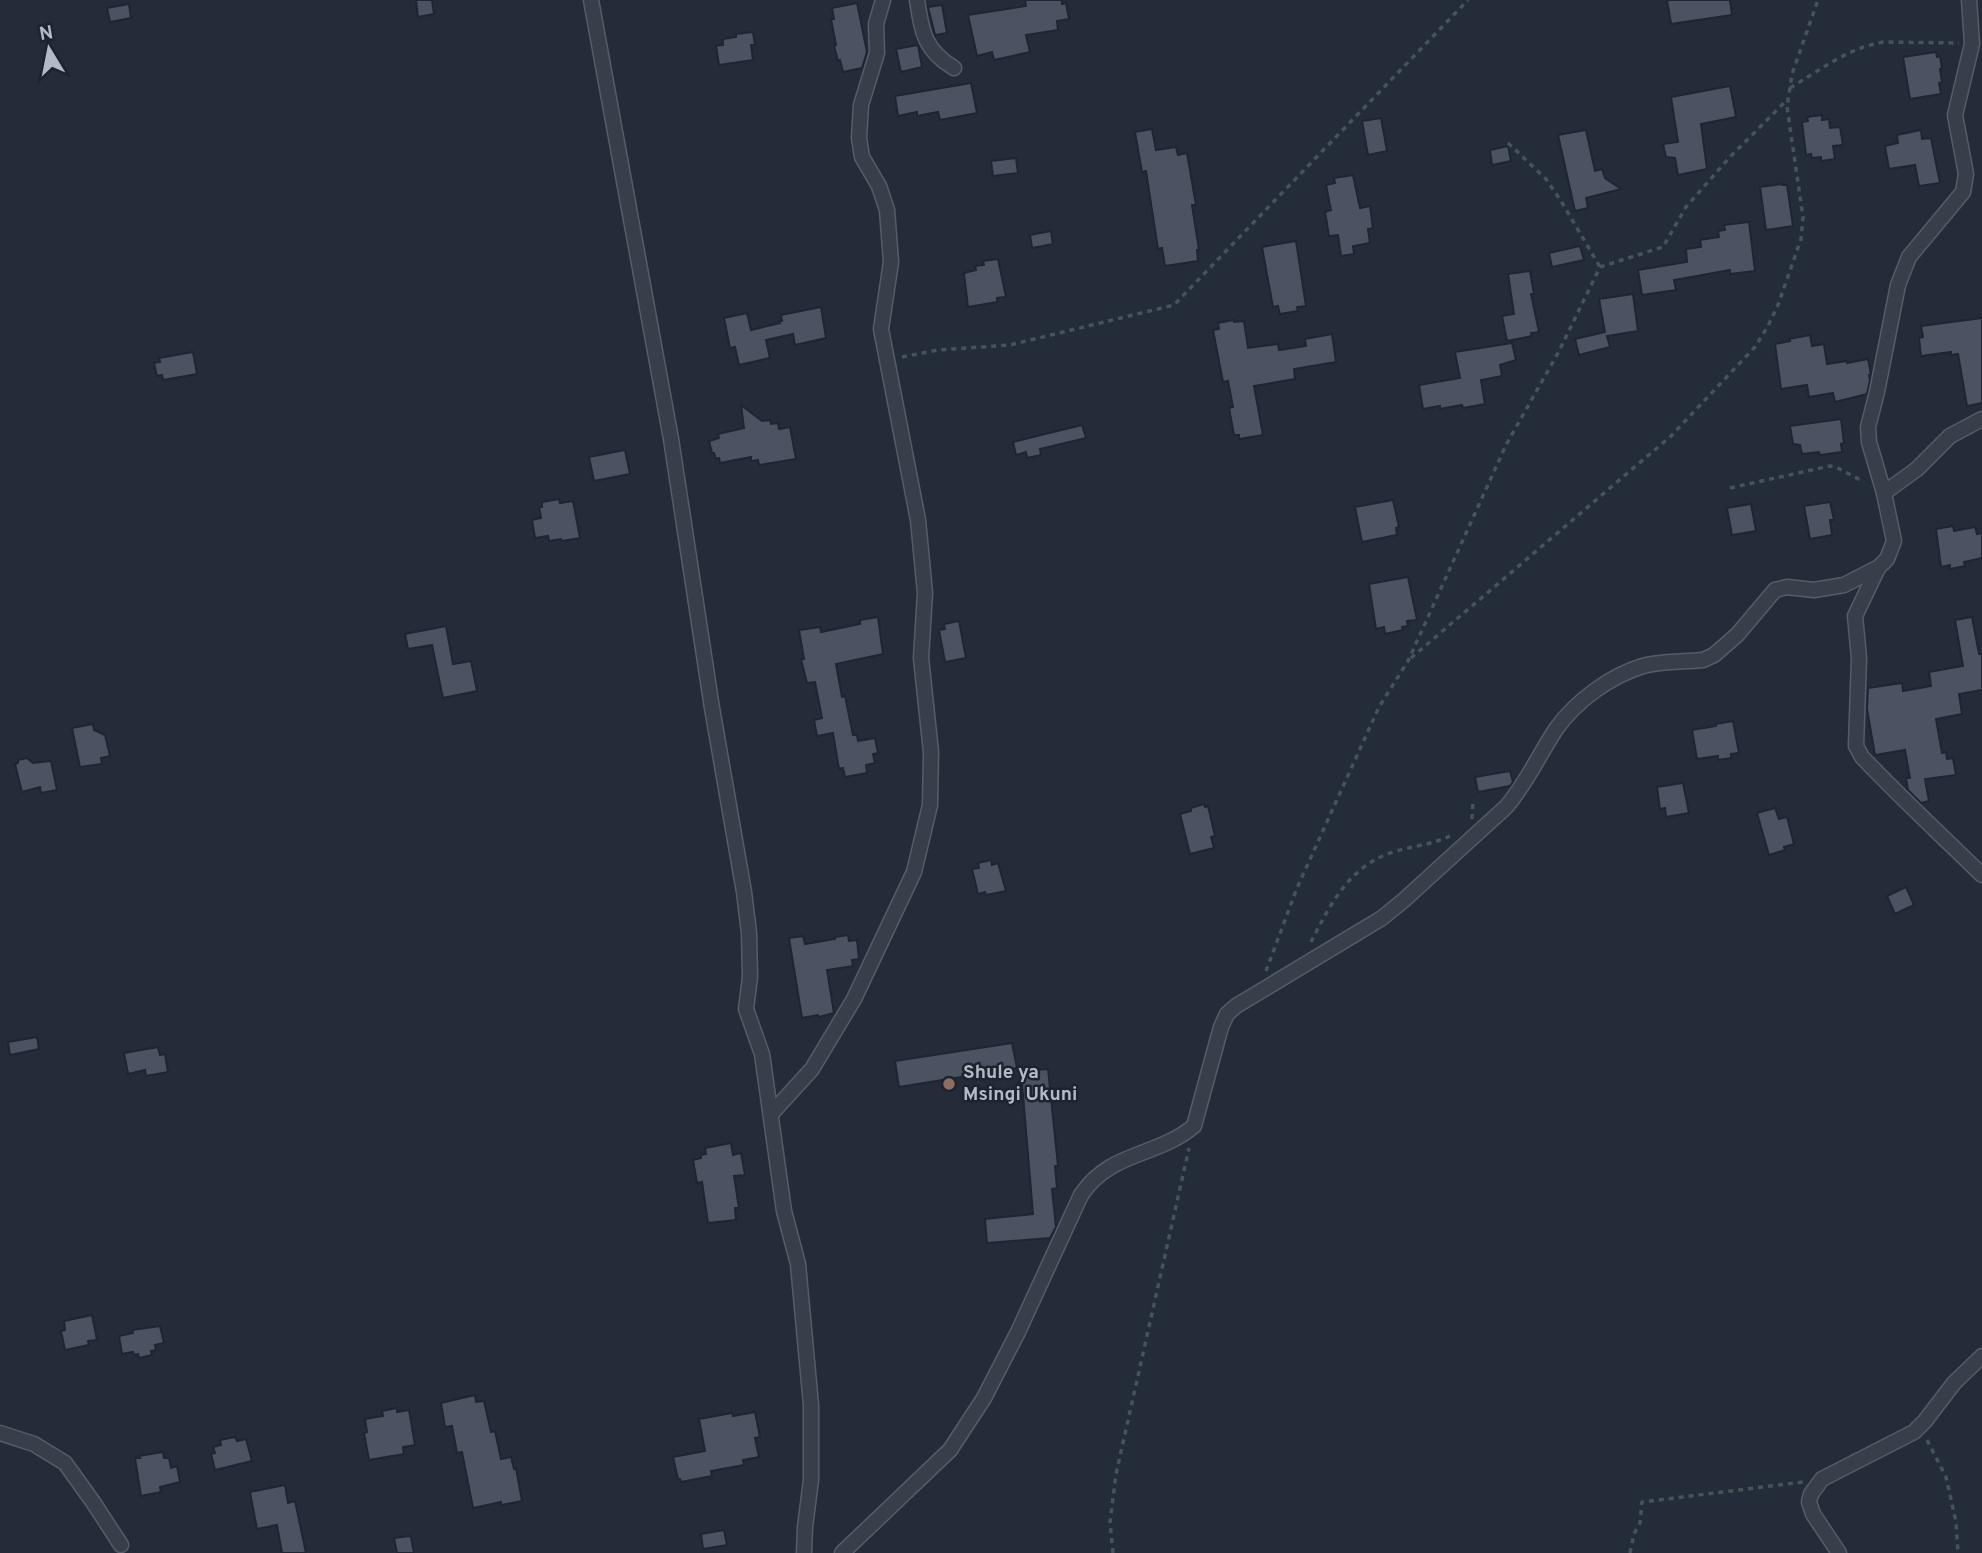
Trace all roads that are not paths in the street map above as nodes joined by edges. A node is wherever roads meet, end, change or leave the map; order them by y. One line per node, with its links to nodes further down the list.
1 (592, 0): 11 (street)
2 (883, 0): 11 (street)
3 (917, 0): 6 (street)
4 (1970, 4): 5 (street); 8 (street)
5 (1982, 20)
6 (954, 68)
7 (1982, 419): 8 (street)
8 (1884, 493): 9 (street)
9 (1879, 566): 10 (street); 16 (street)
10 (1982, 875)
11 (771, 1114): 15 (street)
12 (1982, 1356): 17 (street)
13 (0, 1433): 14 (street)
14 (121, 1545)
15 (804, 1553)
16 (842, 1553)
17 (1839, 1553)

